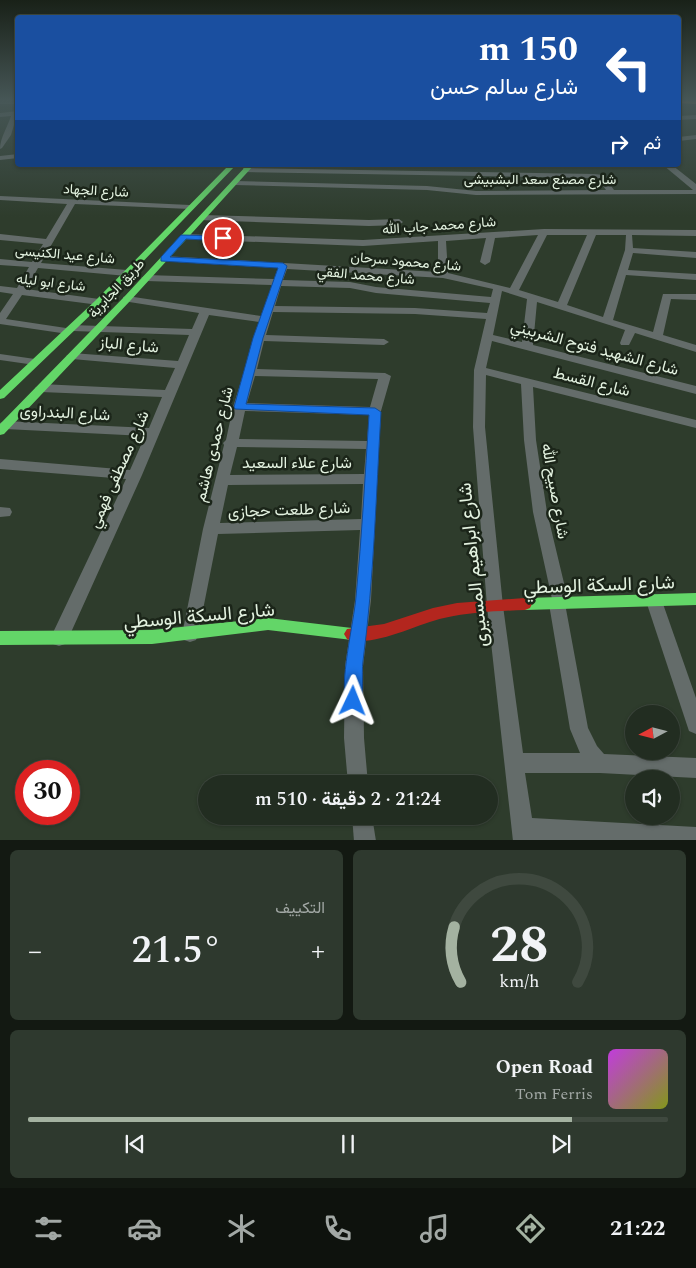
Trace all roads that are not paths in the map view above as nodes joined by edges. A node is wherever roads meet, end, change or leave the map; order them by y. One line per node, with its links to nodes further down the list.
1 (0, 147): 2 (street)
2 (9, 148)
3 (15, 156): 4 (street)
4 (0, 158)
5 (231, 167): 15 (street, طريق الجابرية)
6 (670, 167): 9 (street)
7 (249, 168): 8 (street, طريق الجابرية); 10 (street)
8 (235, 183): 10 (street, شارع مصنع سعد البشبيشى); 17 (street, طريق الجابرية)
9 (694, 184)
10 (611, 192): 11 (street, شارع مصنع سعد البشبيشى)
11 (696, 192)
12 (0, 198): 13 (street, شارع الجهاد)
13 (15, 199): 14 (street, شارع الجهاد); 16 (street)
14 (73, 201): 15 (street, شارع الجهاد); 27 (street)
15 (190, 206): 36 (street, طريق الجابرية)
16 (0, 210)
17 (202, 218): 18 (street); 24 (street, طريق الجابرية)
18 (399, 222)
19 (544, 232): 20 (street, شارع محمد جاب الله); 22 (street, شارع محمد جاب الله); 43 (street, شارع ابراهيم المسيرى)
20 (593, 232): 21 (street, شارع محمد جاب الله); 48 (street)
21 (696, 233)
22 (491, 234): 26 (street, شارع محمد جاب الله); 32 (street)
23 (0, 237): 27 (street)
24 (184, 237): 26 (street, شارع محمد جاب الله); 30 (street, طريق الجابرية)
25 (629, 237): 28 (street)
26 (442, 238): 37 (street)
27 (49, 242): 33 (street)
28 (629, 250): 29 (street); 35 (street)
29 (696, 255)
30 (164, 259): 34 (street, شارع محمود سرحان); 39 (street, طريق الجابرية)
31 (0, 262): 33 (street, شارع عيد الكنيسى)
32 (485, 262)
33 (35, 266): 36 (street, شارع عيد الكنيسى); 42 (street)
34 (283, 266): 37 (street, شارع محمود سرحان); 40 (street, شارع حمدى هاشم)
35 (622, 272): 38 (street); 53 (street)
36 (127, 273): 47 (street, طريق الجابرية)
37 (444, 275): 43 (street, شارع محمود سرحان)
38 (696, 277)
39 (146, 278): 40 (street, شارع محمد الفقي); 46 (street, طريق الجابرية)
40 (276, 284): 43 (street, شارع محمد الفقي); 50 (street, شارع حمدى هاشم)
41 (0, 289): 42 (street, شارع ابو ليله)
42 (20, 292): 47 (street, شارع ابو ليله); 52 (street)
43 (501, 293): 45 (street, شارع محمود سرحان); 51 (street, شارع ابراهيم المسيرى)
44 (696, 297): 59 (street)
45 (532, 298): 48 (street, شارع محمود سرحان); 63 (street)
46 (127, 299): 49 (street); 55 (street, طريق الجابرية)
47 (99, 302): 54 (street, طريق الجابرية)
48 (561, 307): 53 (street, شارع محمود سرحان)
49 (205, 311): 50 (street); 57 (street, شارع مصطفى فهمي)
50 (266, 315): 51 (street); 60 (street, شارع حمدى هاشم)
51 (490, 316): 58 (street, شارع ابراهيم المسيرى)
52 (0, 321): 54 (street)
53 (607, 321): 56 (street, شارع محمود سرحان)
54 (70, 329): 55 (street); 67 (street, طريق الجابرية)
55 (98, 329): 57 (street); 65 (street, طريق الجابرية)
56 (631, 329): 59 (street, شارع محمود سرحان); 62 (street)
57 (197, 332): 68 (street, شارع مصطفى فهمي)
58 (486, 336): 63 (street, شارع الشهيد فتوح الشربيني); 69 (street, شارع ابراهيم المسيرى)
59 (657, 337): 64 (street, شارع محمود سرحان)
60 (258, 338): 61 (street); 70 (street, شارع حمدى هاشم)
61 (384, 342)
62 (625, 343)
63 (527, 346): 73 (street, شارع الشهيد فتوح الشربيني)
64 (696, 349)
65 (72, 356): 68 (street, شارع الباز); 72 (street, طريق الجابرية)
66 (0, 357): 67 (street)
67 (35, 362): 74 (street, طريق الجابرية)
68 (183, 365): 75 (street, شارع مصطفى فهمي)
69 (480, 370): 71 (street, شارع القسط); 92 (street, شارع ابراهيم المسيرى)
70 (249, 372): 76 (street, شارع حمدى هاشم); 77 (street)
71 (527, 382): 78 (street, شارع القسط); 91 (street, شارع صبيح الله)
72 (41, 388): 75 (street); 79 (street, طريق الجابرية)
73 (696, 390)
74 (1, 394)
75 (171, 394): 80 (street, شارع مصطفى فهمي)
76 (239, 407): 77 (street); 81 (street, شارع حمدى هاشم)
77 (375, 412): 82 (street)
78 (696, 424)
79 (3, 428): 80 (street, شارع البندراوى)
80 (154, 432): 84 (street, شارع مصطفى فهمي)
81 (229, 443): 82 (street); 86 (street, شارع حمدى هاشم)
82 (374, 445): 85 (street)
83 (0, 464): 84 (street)
84 (135, 475): 96 (street, شارع مصطفى فهمي)
85 (372, 479): 86 (street, شارع علاء السعيد); 87 (street)
86 (221, 480): 88 (street, شارع حمدى هاشم)
87 (368, 524): 88 (street, شارع طلعت حجازى); 93 (street)
88 (210, 529): 94 (street, شارع حمدى هاشم)
89 (696, 599): 90 (street, شارع السكة الوسطي)
90 (654, 601): 91 (street, شارع السكة الوسطي); 97 (street)
91 (559, 604): 92 (street, شارع السكة الوسطي); 99 (street, شارع صبيح الله)
92 (495, 606): 93 (street, شارع السكة الوسطي); 98 (street, شارع ابراهيم المسيرى)
93 (360, 634): 94 (street, شارع السكة الوسطي); 101 (street)
94 (190, 635): 96 (street, شارع السكة الوسطي)
95 (0, 638): 96 (street, شارع السكة الوسطي)
96 (59, 639)
97 (696, 725)
98 (514, 763): 99 (street); 103 (street, شارع ابراهيم المسيرى)
99 (600, 763): 100 (street)
100 (696, 768)
101 (357, 775)
102 (363, 825): 105 (street)
103 (523, 834): 104 (street)
104 (696, 838)
105 (365, 840)

